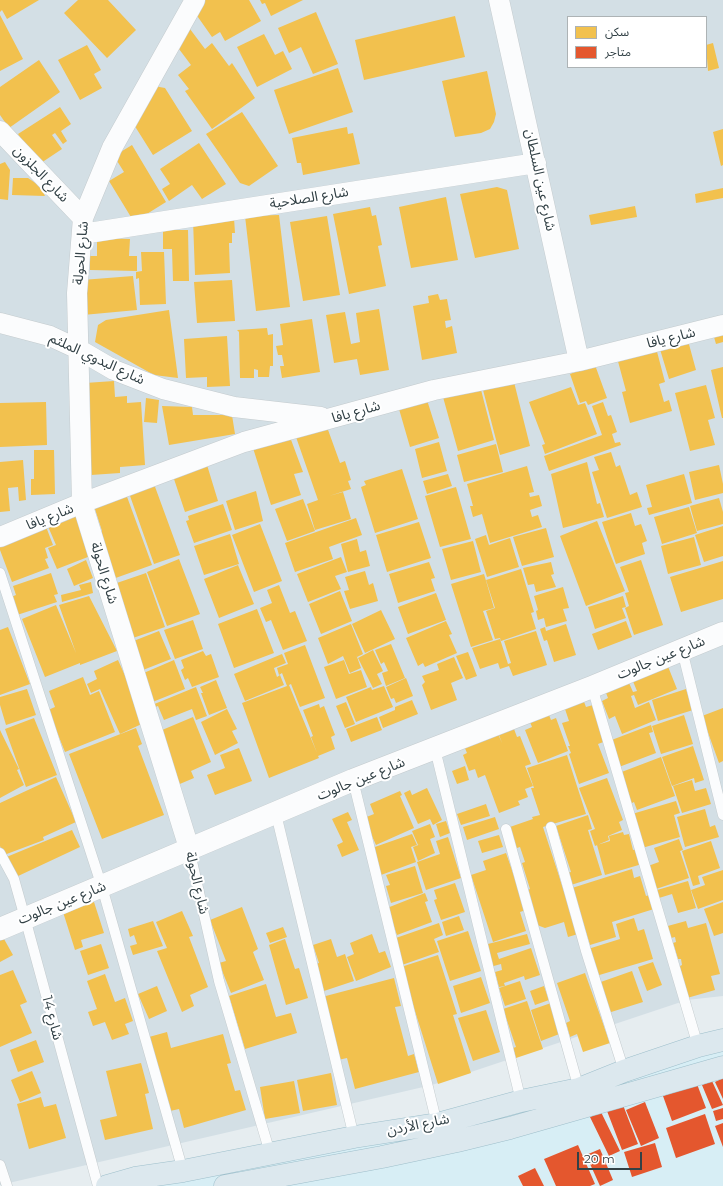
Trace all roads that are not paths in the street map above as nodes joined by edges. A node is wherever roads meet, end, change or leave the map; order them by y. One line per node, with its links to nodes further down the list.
1 (195, 0): 5 (street, شارع الحولة)
2 (499, 0): 4 (street, شارع عين السلطان)
3 (0, 130): 5 (street, شارع الجلزون)
4 (536, 163): 5 (street, شارع الصلاحية); 9 (street, شارع عين السلطان)
5 (82, 226): 8 (street, شارع الحولة)
6 (0, 323): 8 (street, شارع البدوي الملثم)
7 (723, 325): 9 (street, شارع يافا)
8 (78, 349): 10 (street, شارع البدوي الملثم); 11 (street, شارع الحولة)
9 (579, 361): 10 (street, شارع يافا)
10 (337, 418): 11 (street, شارع يافا)
11 (82, 503): 12 (street, شارع يافا); 23 (street, شارع الحولة)
12 (0, 537)
13 (0, 573): 25 (lane)
14 (723, 633): 15 (street, شارع عين جالوت)
15 (682, 650): 16 (street, شارع عين جالوت); 20 (lane)
16 (592, 687): 17 (street, شارع عين جالوت); 29 (lane)
17 (435, 749): 18 (street, شارع عين جالوت); 33 (lane)
18 (353, 780): 19 (street, شارع عين جالوت); 34 (lane)
19 (276, 814): 23 (street, شارع عين جالوت); 35 (lane)
20 (723, 815)
21 (551, 827): 31 (lane)
22 (506, 829): 32 (lane)
23 (189, 848): 25 (street, شارع عين جالوت); 36 (lane, شارع الحولة)
24 (0, 853): 26 (lane, شارع 14)
25 (102, 887): 26 (street, شارع عين جالوت); 38 (lane)
26 (25, 918): 27 (street, شارع عين جالوت); 40 (lane, شارع 14)
27 (0, 929)
28 (723, 1040): 29 (highway, شارع الأردن)
29 (698, 1046): 31 (highway, شارع الأردن)
30 (723, 1067): 42 (highway, شارع الأردن)
31 (624, 1071): 32 (highway, شارع الأردن)
32 (580, 1089): 33 (highway, شارع الأردن)
33 (521, 1101): 34 (highway, شارع الأردن)
34 (437, 1124): 35 (highway, شارع الأردن)
35 (354, 1137): 36 (highway, شارع الأردن)
36 (270, 1153): 38 (highway, شارع الأردن)
37 (0, 1165): 39 (lane)
38 (183, 1171): 41 (highway, شارع الأردن)
39 (7, 1186)
40 (98, 1186)
41 (107, 1186)
42 (225, 1186)

